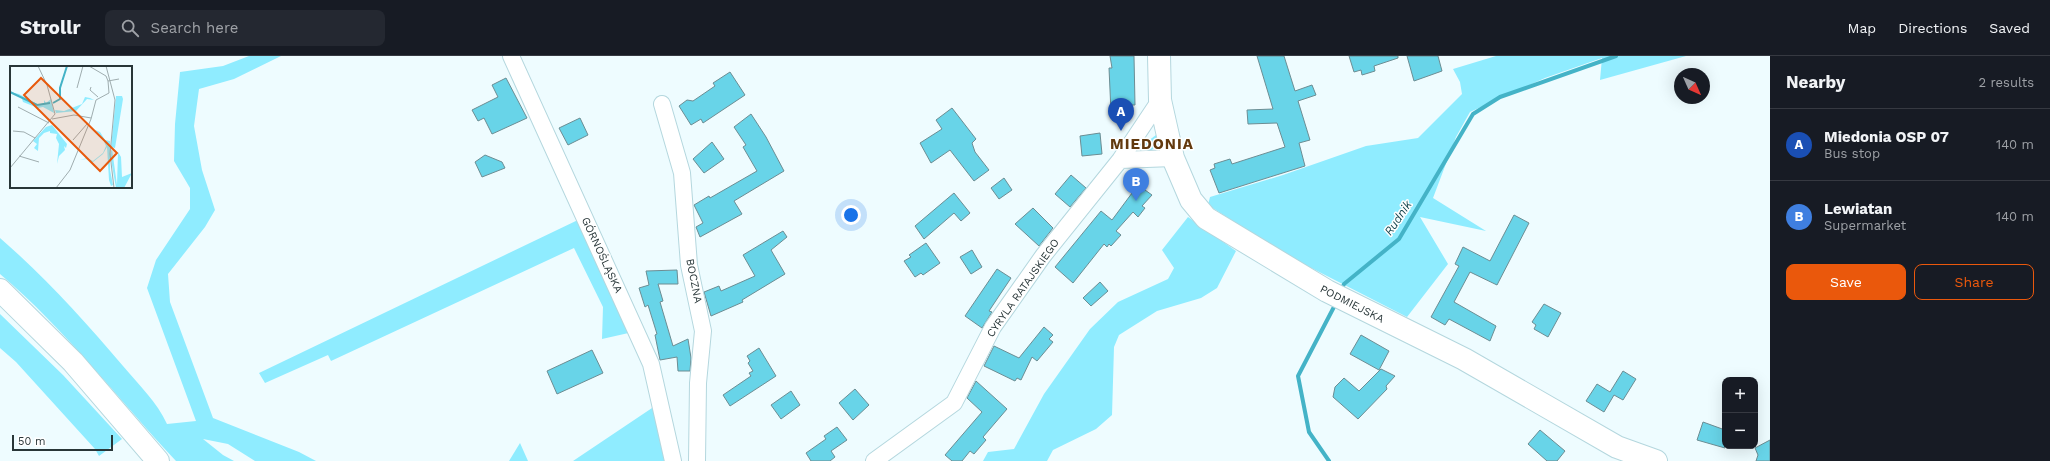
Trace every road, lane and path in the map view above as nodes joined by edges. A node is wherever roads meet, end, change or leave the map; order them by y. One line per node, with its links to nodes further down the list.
1 (511, 56): 9 (street, GÓRNOŚLĄSKA)
2 (1159, 56): 3 (street, PODMIEJSKA)
3 (1160, 100): 5 (street, PODMIEJSKA); 6 (street, CYRYLA RATAJSKIEGO)
4 (662, 104): 10 (street, BOCZNA)
5 (1173, 158): 6 (street); 12 (street, PODMIEJSKA)
6 (1120, 160): 11 (street, CYRYLA RATAJSKIEGO)
7 (0, 290): 8 (street)
8 (158, 461)
9 (673, 461)
10 (697, 461)
11 (874, 461)
12 (1656, 461)

